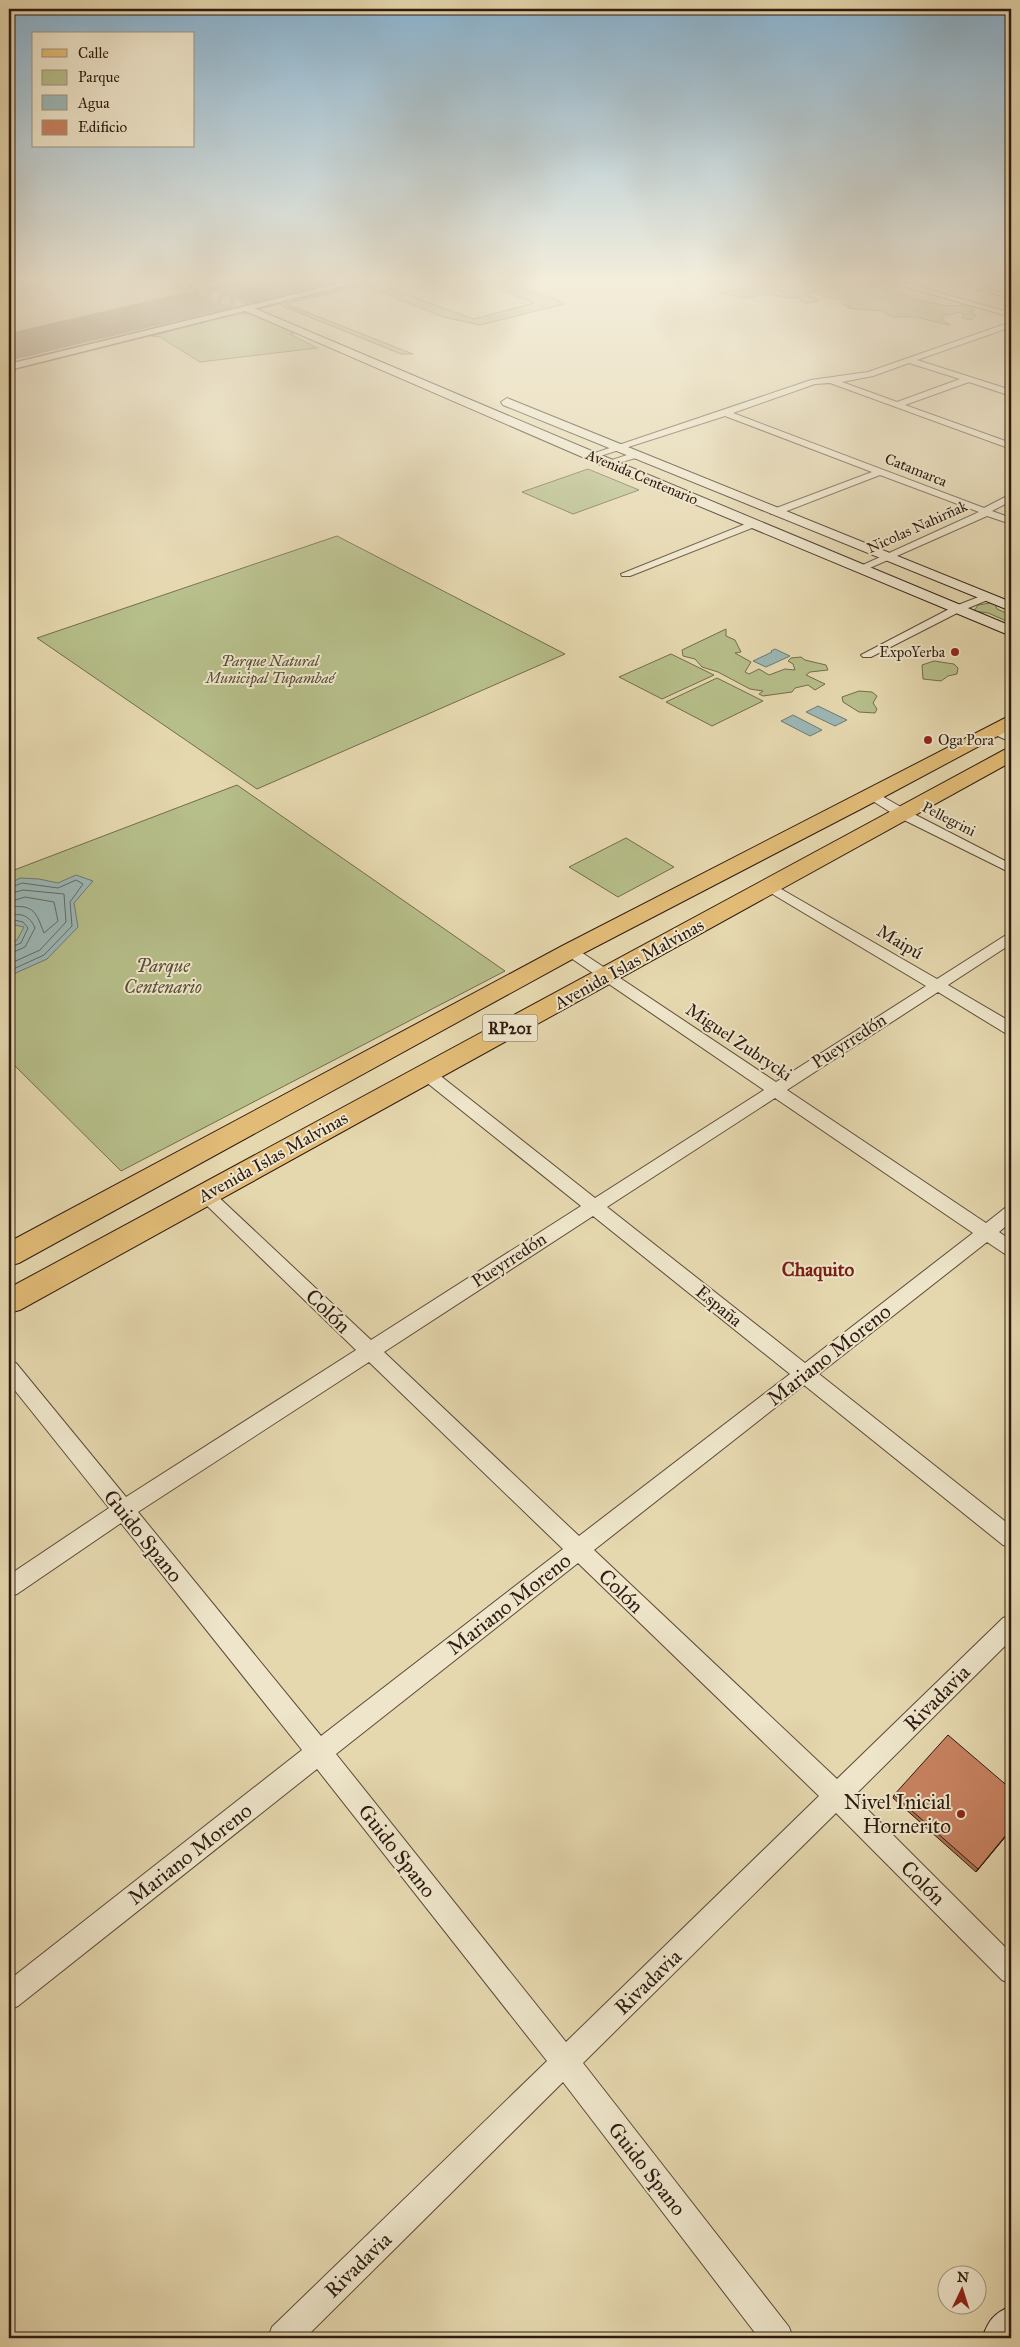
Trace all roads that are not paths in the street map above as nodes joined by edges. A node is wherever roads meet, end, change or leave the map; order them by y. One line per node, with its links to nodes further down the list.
1 (432, 387): 7 (main road, Avenida Centenario)
2 (801, 387): 9 (street)
3 (846, 387): 8 (street)
4 (948, 387): 8 (street)
5 (992, 387): 6 (street)
6 (1011, 393)
7 (470, 403): 11 (main road, Avenida Centenario); 13 (main road, Avenida Centenario)
8 (896, 405): 10 (street)
9 (726, 413): 11 (street); 15 (street, Catamarca)
10 (1011, 446)
11 (617, 447): 12 (main road, Avenida Centenario); 13 (street)
12 (636, 454): 14 (street); 18 (main road, Avenida Centenario)
13 (591, 456): 14 (main road, Avenida Centenario)
14 (608, 463): 20 (main road, Avenida Centenario)
15 (882, 471): 17 (street, Catamarca); 18 (street)
16 (1011, 498): 17 (street, Nicolas Nahirñak)
17 (987, 511): 19 (street, Catamarca); 21 (street, Nicolas Nahirñak)
18 (775, 512): 21 (main road, Avenida Centenario)
19 (1011, 521)
20 (753, 524): 22 (main road, Avenida Centenario); 23 (street)
21 (886, 557): 22 (street, Nicolas Nahirñak); 24 (main road, Avenida Centenario)
22 (859, 569): 26 (main road, Avenida Centenario)
23 (626, 574)
24 (986, 597): 25 (main road, Avenida Centenario); 26 (street)
25 (1011, 608)
26 (957, 609): 27 (main road, Avenida Centenario); 28 (street)
27 (1011, 631)
28 (868, 655)
29 (1006, 730): 31 (main road, Avenida Islas Malvinas / RP201)
30 (1011, 754): 32 (main road, Avenida Islas Malvinas / RP201)
31 (873, 795): 32 (street, Pellegrini); 36 (main road, Avenida Islas Malvinas / RP201)
32 (904, 814): 33 (street, Pellegrini); 34 (main road, Avenida Islas Malvinas / RP201)
33 (1011, 869)
34 (769, 886): 37 (main road, Avenida Islas Malvinas / RP201); 38 (street, Maipú)
35 (1011, 938): 38 (street, Pueyrredón)
36 (570, 951): 37 (street, Miguel Zubrycki); 47 (main road, Avenida Islas Malvinas / RP201)
37 (606, 976): 40 (main road, Avenida Islas Malvinas / RP201); 41 (street, Miguel Zubrycki)
38 (936, 985): 39 (street, Maipú); 41 (street, Pueyrredón)
39 (1011, 1029)
40 (427, 1074): 42 (main road, Avenida Islas Malvinas / RP201); 43 (street, España)
41 (774, 1090): 43 (street, Pueyrredón); 45 (street, Miguel Zubrycki)
42 (205, 1194): 48 (main road, Avenida Islas Malvinas / RP201); 49 (street, Colón)
43 (593, 1206): 49 (street, Pueyrredón); 51 (street, España)
44 (1011, 1213): 45 (street, Mariano Moreno)
45 (987, 1232): 46 (street, Miguel Zubrycki); 51 (street, Mariano Moreno)
46 (1011, 1249)
47 (9, 1255)
48 (9, 1302)
49 (370, 1350): 52 (street, Pueyrredón); 54 (street, Colón)
50 (9, 1369): 52 (street, Guido Spano)
51 (804, 1374): 53 (street, España); 54 (street, Mariano Moreno)
52 (122, 1510): 55 (street, Pueyrredón); 57 (street, Guido Spano)
53 (1011, 1538)
54 (578, 1550): 57 (street, Mariano Moreno); 58 (street, Colón)
55 (9, 1587)
56 (1011, 1624): 58 (street, Rivadavia)
57 (319, 1752): 60 (street, Mariano Moreno); 61 (street, Guido Spano)
58 (837, 1796): 59 (street, Colón); 61 (street, Rivadavia)
59 (1011, 1971)
60 (9, 1997)
61 (565, 2062): 63 (street, Rivadavia); 64 (street, Guido Spano)
62 (1011, 2328): 65 (main road)
63 (283, 2338)
64 (778, 2338)
65 (1003, 2338)

